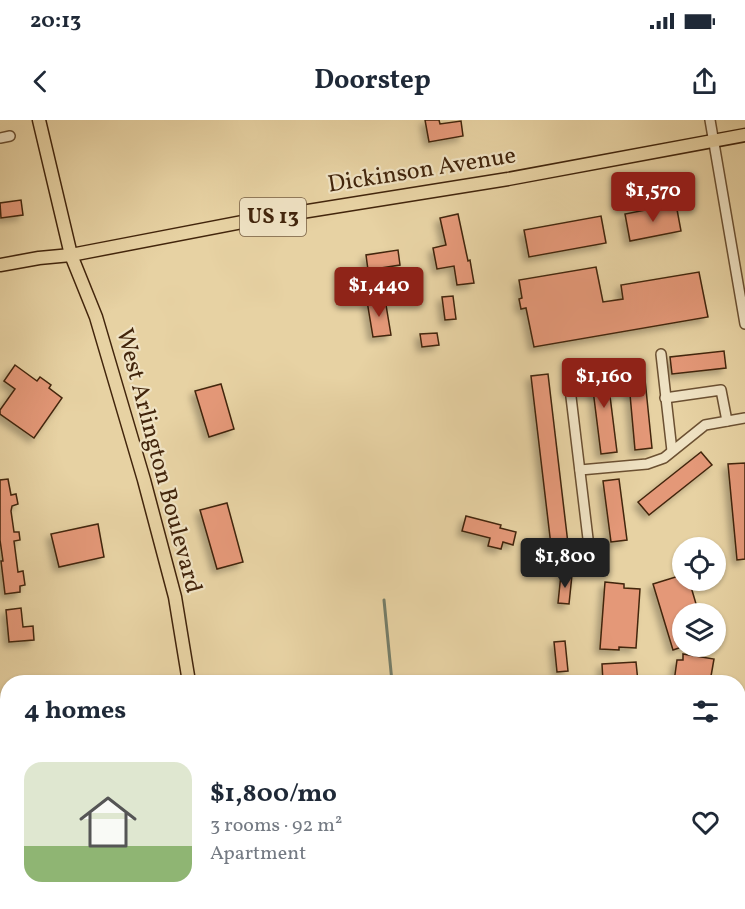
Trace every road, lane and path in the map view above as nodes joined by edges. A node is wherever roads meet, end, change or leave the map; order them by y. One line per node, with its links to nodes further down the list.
1 (39, 120): 5 (main road, West Arlington Boulevard)
2 (710, 120): 4 (street)
3 (745, 135): 4 (main road, Dickinson Avenue / US 13)
4 (714, 140): 5 (main road, Dickinson Avenue / US 13); 7 (street)
5 (71, 255): 6 (main road, Dickinson Avenue / US 13); 16 (main road, West Arlington Boulevard)
6 (0, 265)
7 (745, 324)
8 (661, 354): 10 (street)
9 (568, 372): 14 (street)
10 (665, 398): 12 (street); 13 (street)
11 (745, 418): 12 (street)
12 (727, 421): 13 (street)
13 (672, 452): 14 (street)
14 (580, 470): 15 (street)
15 (589, 547)
16 (188, 675)

